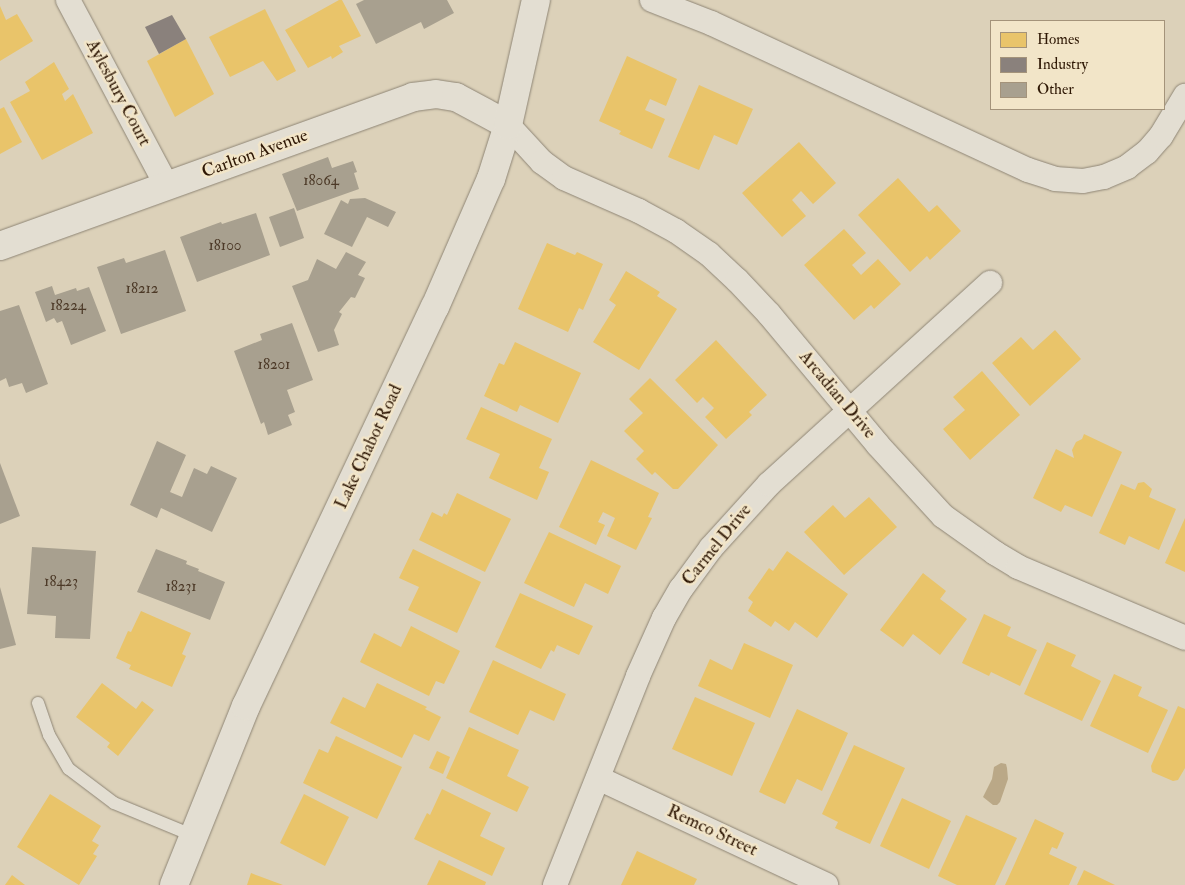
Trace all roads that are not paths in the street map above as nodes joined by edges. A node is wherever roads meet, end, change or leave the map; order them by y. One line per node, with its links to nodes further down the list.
1 (68, 0): 6 (street, Aylesbury Court)
2 (536, 0): 5 (main road, Lake Chabot Road)
3 (652, 0): 4 (street)
4 (1185, 96)
5 (508, 124): 6 (main road, Carlton Avenue); 9 (street, Arcadian Drive); 13 (main road, Lake Chabot Road)
6 (168, 186): 7 (main road, Carlton Avenue)
7 (0, 246)
8 (990, 283): 9 (street, Carmel Drive)
9 (850, 410): 10 (street, Arcadian Drive); 12 (street, Carmel Drive)
10 (1185, 638)
11 (38, 703): 13 (lane)
12 (598, 778): 15 (street, Carmel Drive); 16 (street, Remco Street)
13 (194, 836): 14 (main road, Lake Chabot Road)
14 (174, 885)
15 (555, 885)
16 (826, 885)

